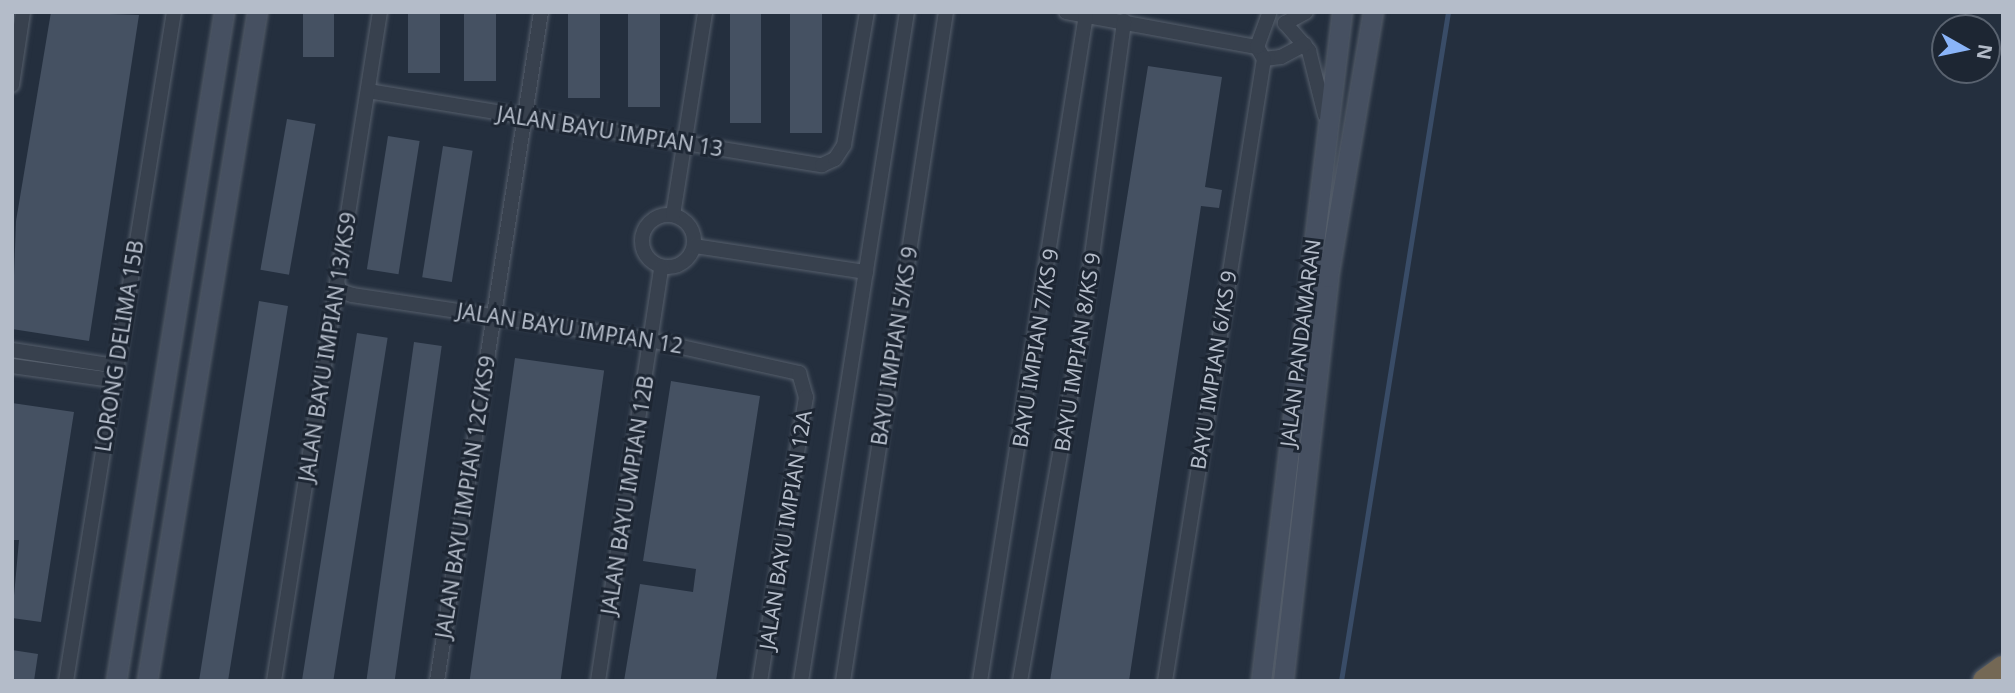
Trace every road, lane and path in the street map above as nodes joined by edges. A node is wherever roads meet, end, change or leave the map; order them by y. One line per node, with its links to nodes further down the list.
1 (23, 12): 21 (street)
2 (174, 12): 35 (street, LORONG DELIMA 15B)
3 (224, 12): 39 (street)
4 (257, 12): 40 (street)
5 (380, 12): 22 (street, JALAN BAYU IMPIAN 13/KS9)
6 (541, 12): 23 (street, JALAN BAYU IMPIAN 12C/KS9)
7 (705, 12): 25 (street)
8 (867, 12): 25 (street, JALAN BAYU IMPIAN 13)
9 (907, 12): 29 (street)
10 (946, 12): 46 (street, BAYU IMPIAN 5/KS 9)
11 (1066, 12): 16 (street)
12 (1306, 12): 18 (street)
13 (1342, 12): 24 (street, JALAN PANDAMARAN)
14 (1373, 12): 51 (street, JALAN PANDAMARAN)
15 (1262, 13): 18 (street); 20 (street, BAYU IMPIAN 6/KS 9)
16 (1086, 15): 17 (street); 47 (street, BAYU IMPIAN 7/KS 9)
17 (1124, 21): 20 (street); 48 (street, BAYU IMPIAN 8/KS 9)
18 (1285, 23): 19 (street)
19 (1305, 44): 20 (street); 24 (street)
20 (1260, 53): 49 (street, BAYU IMPIAN 6/KS 9)
21 (12, 85)
22 (369, 91): 23 (street, JALAN BAYU IMPIAN 13); 30 (street, JALAN BAYU IMPIAN 13/KS9)
23 (525, 118): 25 (street, JALAN BAYU IMPIAN 13); 31 (street, JALAN BAYU IMPIAN 12C/KS9)
24 (1326, 120): 50 (street, JALAN PANDAMARAN)
25 (684, 144): 26 (street)
26 (673, 215): 27 (street); 28 (street)
27 (694, 246): 28 (street); 29 (street)
28 (662, 267): 32 (street, JALAN BAYU IMPIAN 12B)
29 (866, 272): 45 (street)
30 (337, 283): 31 (street, JALAN BAYU IMPIAN 12); 41 (street, JALAN BAYU IMPIAN 13/KS9)
31 (492, 314): 32 (street, JALAN BAYU IMPIAN 12); 42 (street, JALAN BAYU IMPIAN 12C/KS9)
32 (650, 340): 36 (street, JALAN BAYU IMPIAN 12); 43 (street, JALAN BAYU IMPIAN 12B)
33 (12, 351): 35 (street)
34 (12, 366): 35 (street)
35 (114, 373): 38 (street, LORONG DELIMA 15B)
36 (803, 379): 44 (street, JALAN BAYU IMPIAN 12A)
37 (2003, 668): 52 (highway)
38 (66, 681)
39 (117, 681)
40 (147, 681)
41 (274, 681)
42 (437, 681)
43 (598, 681)
44 (760, 681)
45 (801, 681)
46 (843, 681)
47 (980, 681)
48 (1020, 681)
49 (1165, 681)
50 (1261, 681)
51 (1283, 681)
52 (1985, 681)

